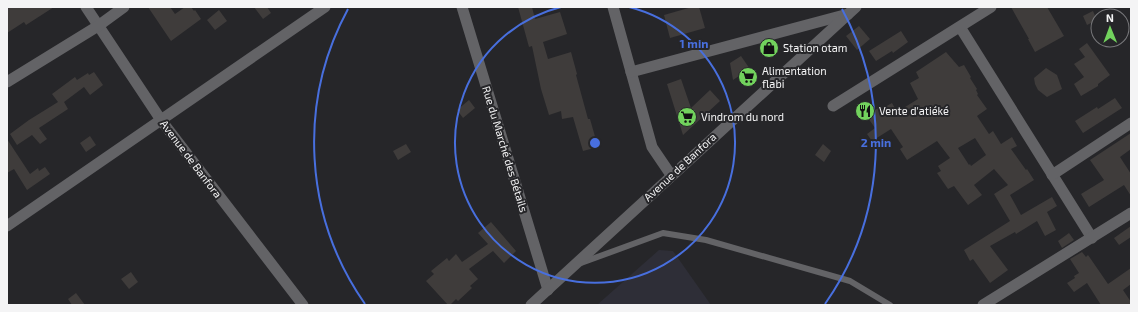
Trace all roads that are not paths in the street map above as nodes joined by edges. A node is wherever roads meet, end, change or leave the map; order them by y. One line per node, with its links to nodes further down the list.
1 (86, 7): 8 (street, Avenue de Banfora)
2 (124, 7): 8 (street)
3 (325, 7): 13 (street)
4 (462, 7): 21 (street, Rue du Marché des Bétails)
5 (613, 7): 10 (street)
6 (991, 7): 9 (street)
7 (852, 11): 10 (street, Avenue de Banfora); 15 (street, Avenue de Banfora)
8 (98, 26): 11 (street); 13 (street, Avenue de Banfora)
9 (960, 27): 12 (street); 16 (street)
10 (631, 72): 15 (street)
11 (7, 82)
12 (833, 106)
13 (161, 120): 18 (street); 22 (street, Avenue de Banfora)
14 (1131, 123): 16 (street)
15 (671, 175): 20 (street, Avenue de Banfora)
16 (1052, 175): 19 (street)
17 (1131, 213): 19 (street)
18 (7, 226)
19 (1092, 238): 25 (street)
20 (574, 266): 21 (street, Avenue de Banfora); 24 (lane)
21 (548, 290): 23 (street, Avenue de Banfora)
22 (303, 305)
23 (531, 305)
24 (890, 305)
25 (983, 305)

